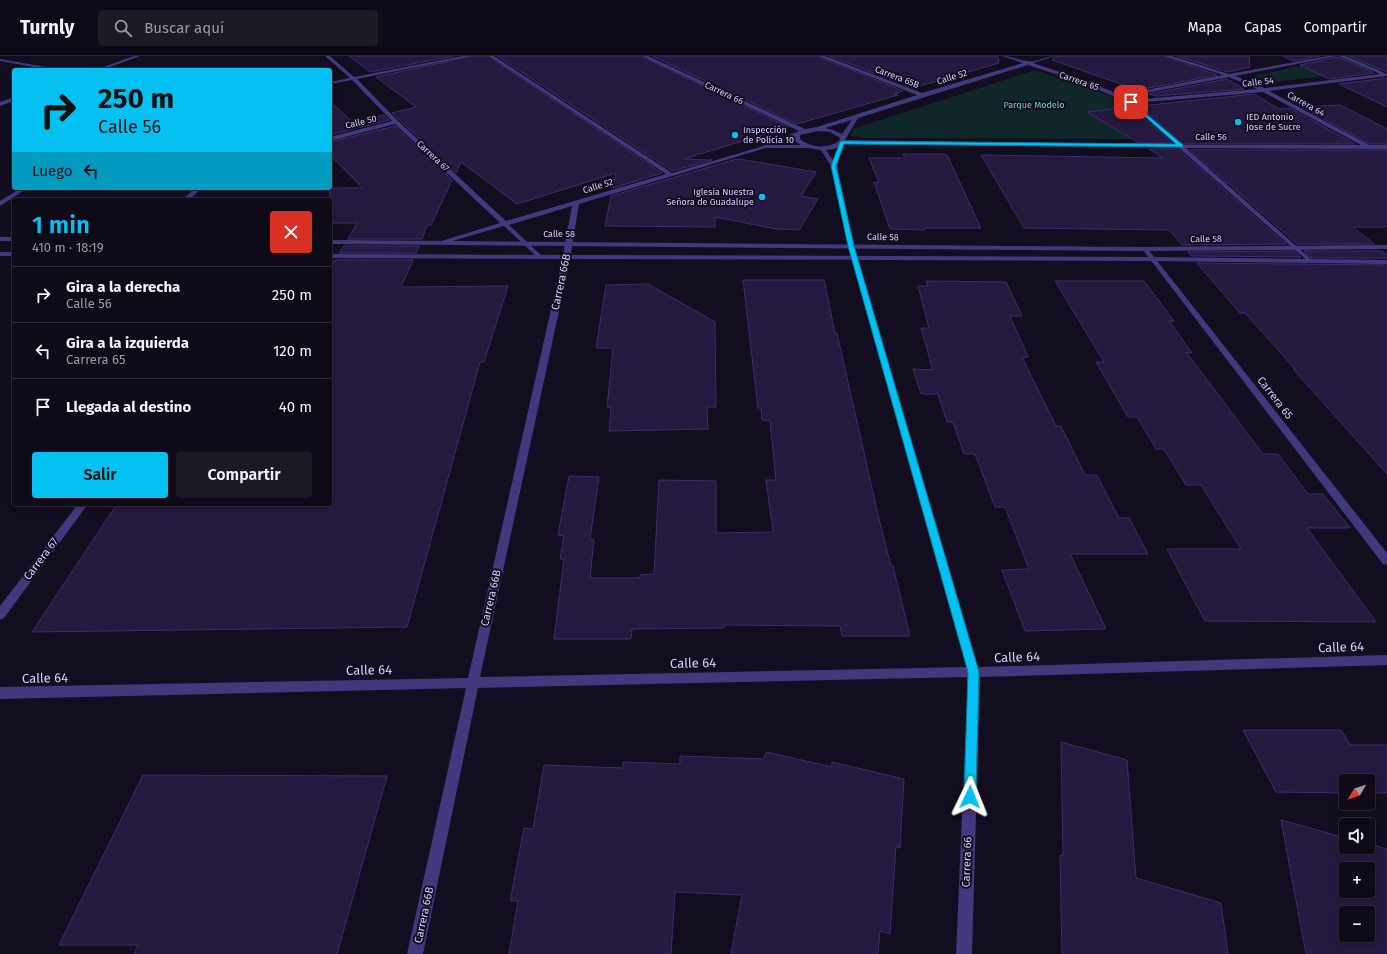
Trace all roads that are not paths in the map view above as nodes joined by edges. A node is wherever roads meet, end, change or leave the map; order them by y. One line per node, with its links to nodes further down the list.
1 (138, 56): 15 (street)
2 (327, 56): 18 (street, Carrera 67)
3 (469, 56): 18 (street)
4 (491, 56): 39 (street)
5 (644, 56): 29 (street, Carrera 66)
6 (821, 56): 21 (street, Carrera 65B)
7 (1004, 56): 13 (street, Carrera 65)
8 (1053, 56): 13 (street, Calle 52)
9 (1167, 56): 17 (street, Carrera 64)
10 (1336, 56): 17 (street, Calle 54)
11 (1341, 56): 16 (street)
12 (0, 60): 14 (street)
13 (1028, 64): 21 (street, Calle 52); 22 (street, Carrera 65)
14 (46, 68)
15 (102, 68)
16 (1387, 75): 20 (street, Calle 54)
17 (1230, 76): 20 (street, Carrera 64); 22 (street, Calle 54)
18 (354, 78): 19 (street); 27 (street, Carrera 67)
19 (332, 84)
20 (1264, 90): 24 (street, Calle 54); 34 (street, Carrera 64)
21 (922, 95): 26 (street, Calle 52)
22 (1121, 96): 24 (street, Carrera 65)
23 (12, 100): 25 (street)
24 (1131, 102): 32 (street, Carrera 65)
25 (0, 104)
26 (856, 117): 28 (street, Calle 52); 31 (street)
27 (396, 122): 30 (street, Calle 50); 45 (street, Carrera 67)
28 (818, 129): 29 (street, Calle 52); 31 (street, Calle 52)
29 (802, 131): 33 (street); 36 (street, Calle 52)
30 (332, 138)
31 (842, 141): 32 (street, Calle 56); 37 (street, Calle 52); 38 (street)
32 (1181, 146): 34 (street, Calle 56); 53 (street, Carrera 65)
33 (811, 147): 36 (street, Calle 52); 37 (street, Calle 52)
34 (1368, 147): 35 (street, Calle 56)
35 (1387, 147)
36 (762, 148): 39 (street, Calle 52)
37 (822, 148): 52 (street, Carrera 66)
38 (838, 151)
39 (670, 174): 43 (street, Calle 52)
40 (22, 190): 44 (street)
41 (197, 190): 42 (street)
42 (187, 198)
43 (576, 202): 45 (street, Calle 52); 51 (street)
44 (0, 204)
45 (505, 224): 49 (street, Calle 52); 50 (street, Carrera 67)
46 (0, 239): 47 (street)
47 (12, 239)
48 (332, 242): 49 (street, Calle 58)
49 (440, 243): 50 (street, Calle 58)
50 (525, 243): 51 (street, Calle 58); 59 (street, Carrera 67)
51 (570, 243): 52 (street, Calle 58); 60 (street, Carrera 66B)
52 (851, 246): 55 (street, Calle 58); 61 (street, Carrera 66)
53 (1294, 246): 54 (street, Calle 58); 55 (street, Calle 58); 63 (street, Carrera 65)
54 (1387, 247)
55 (1145, 249): 62 (street, Carrera 65)
56 (0, 254): 57 (street)
57 (12, 254)
58 (332, 256): 59 (street, Calle 58)
59 (539, 256): 60 (street, Calle 58)
60 (567, 257): 61 (street, Calle 58); 70 (street, Carrera 66B)
61 (855, 258): 62 (street, Calle 58); 69 (street, Carrera 66)
62 (1153, 259): 63 (street, Calle 58); 66 (street, Carrera 65)
63 (1310, 261): 64 (street, Calle 58)
64 (1387, 262)
65 (82, 506): 67 (street, Carrera 67)
66 (1387, 561)
67 (0, 615)
68 (1387, 660): 69 (street, Calle 64)
69 (974, 672): 70 (street, Calle 64); 73 (street, Carrera 66)
70 (473, 682): 71 (street, Calle 64); 72 (street, Carrera 66B)
71 (0, 694)
72 (415, 954)
73 (964, 954)

